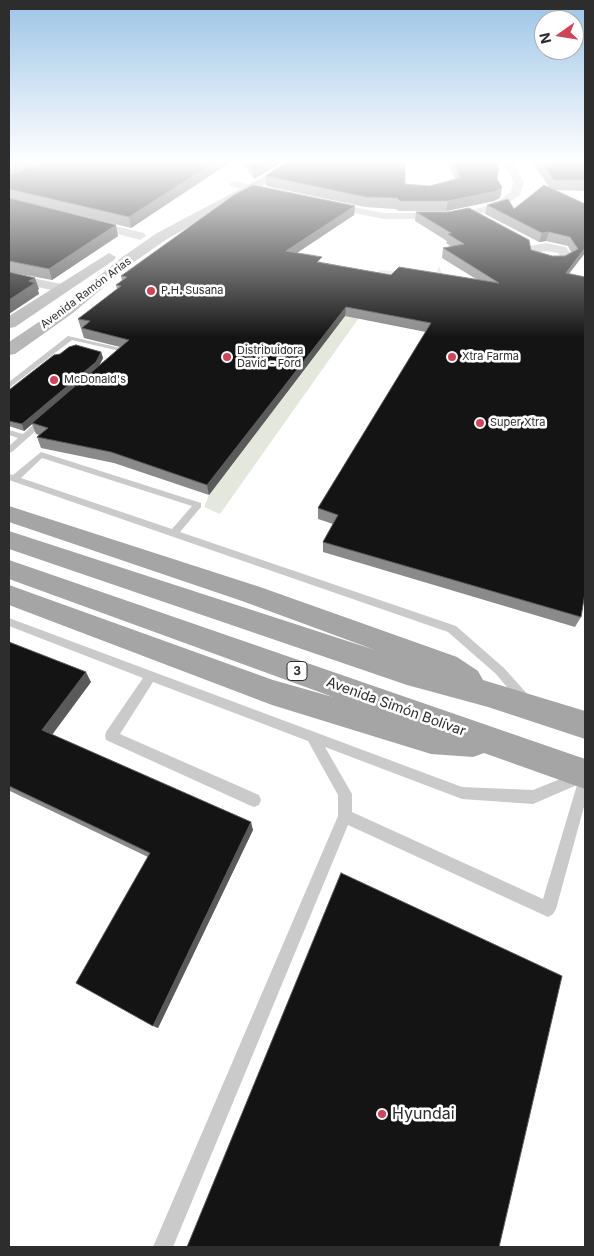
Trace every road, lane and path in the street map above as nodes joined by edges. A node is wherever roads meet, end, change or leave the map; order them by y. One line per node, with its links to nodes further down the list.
1 (78, 220): 6 (street)
2 (167, 220): 6 (main road, Avenida Ramón Arias)
3 (188, 220): 9 (main road, Avenida Ramón Arias)
4 (484, 220): 5 (street)
5 (488, 222)
6 (140, 236): 9 (main road, Avenida Ramón Arias)
7 (520, 239): 8 (street)
8 (537, 248)
9 (133, 249): 11 (main road); 13 (main road, Avenida Ramón Arias); 16 (main road, Avenida Ramón Arias); 19 (main road)
10 (9, 277): 11 (street)
11 (61, 288): 12 (main road)
12 (9, 324)
13 (9, 338)
14 (78, 347): 17 (lane)
15 (68, 349): 21 (lane)
16 (9, 350)
17 (105, 353)
18 (113, 361): 20 (lane)
19 (9, 366)
20 (9, 386)
21 (9, 395)
22 (52, 414): 24 (lane)
23 (9, 432): 24 (lane)
24 (24, 437): 25 (lane)
25 (9, 450)
26 (11, 478): 28 (lane); 28 (lane)
27 (9, 514): 34 (main road)
28 (174, 533): 35 (lane)
29 (9, 540): 34 (main road, 3)
30 (9, 569): 38 (main road, Avenida Simón Bolívar / 3)
31 (9, 595): 38 (main road)
32 (9, 622): 33 (lane)
33 (151, 675): 37 (lane); 41 (lane)
34 (488, 694): 35 (main road, 3)
35 (532, 708): 36 (main road, 3)
36 (585, 725)
37 (312, 736): 39 (lane); 42 (lane)
38 (504, 745): 39 (main road, Avenida Simón Bolívar / 3)
39 (585, 774)
40 (585, 780): 42 (lane)
41 (254, 800)
42 (346, 816): 43 (lane)
43 (163, 1247)

